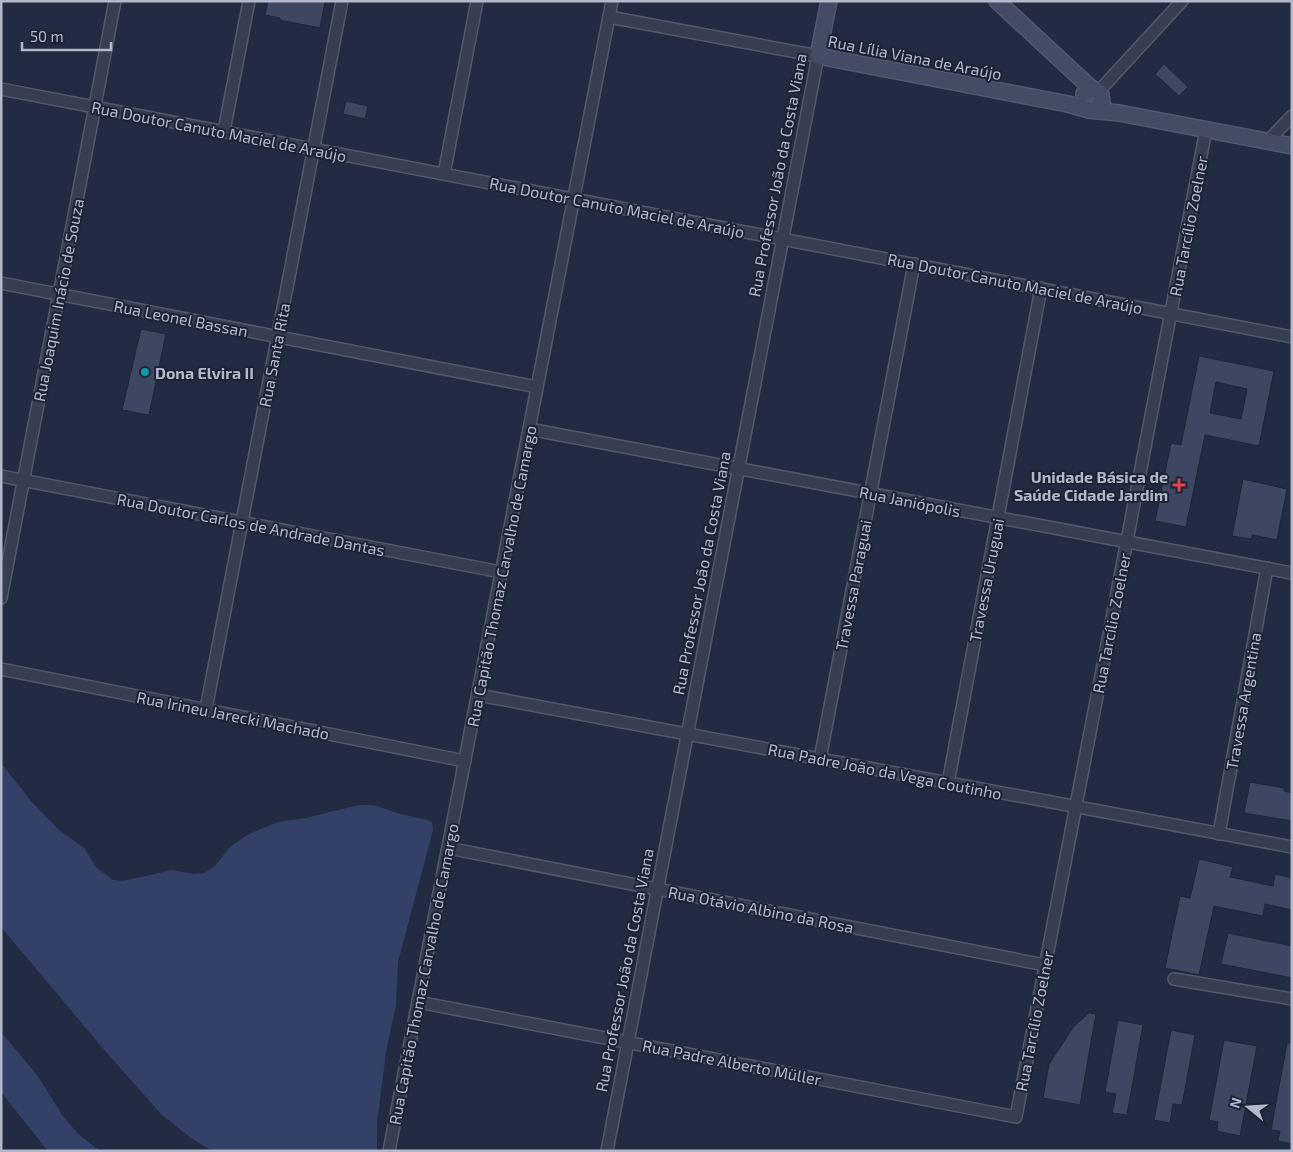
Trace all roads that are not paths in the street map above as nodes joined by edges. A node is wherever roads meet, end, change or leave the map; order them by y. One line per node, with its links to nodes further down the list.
1 (115, 1): 13 (street, Rua Joaquim Inácio de Souza)
2 (249, 1): 16 (street)
3 (342, 1): 19 (street, Rua Santa Rita)
4 (477, 1): 20 (street)
5 (612, 1): 9 (street, Rua Capitão Thomaz Carvalho de Camargo)
6 (829, 1): 10 (street, Rua Professor João da Costa Viana)
7 (997, 1): 12 (street)
8 (1182, 1): 12 (street)
9 (609, 17): 10 (street, Rua Lília Viana de Araújo); 21 (street, Rua Capitão Thomaz Carvalho de Camargo)
10 (818, 56): 12 (street, Rua Lília Viana de Araújo); 22 (street, Rua Professor João da Costa Viana)
11 (1, 89): 13 (street, Rua Doutor Canuto Maciel de Araújo)
12 (1089, 101): 15 (street, Rua Lília Viana de Araújo)
13 (95, 107): 16 (street, Rua Doutor Canuto Maciel de Araújo); 26 (street, Rua Joaquim Inácio de Souza)
14 (1292, 116): 17 (street)
15 (1206, 130): 17 (street, Rua Lília Viana de Araújo); 27 (street, Rua Tarcílio Zoelner)
16 (224, 132): 19 (street, Rua Doutor Canuto Maciel de Araújo)
17 (1268, 142): 18 (street, Rua Lília Viana de Araújo)
18 (1292, 146)
19 (314, 149): 20 (street, Rua Doutor Canuto Maciel de Araújo); 28 (street, Rua Santa Rita)
20 (444, 174): 21 (street, Rua Doutor Canuto Maciel de Araújo)
21 (574, 198): 22 (street, Rua Doutor Canuto Maciel de Araújo); 30 (street, Rua Capitão Thomaz Carvalho de Camargo)
22 (783, 239): 23 (street, Rua Doutor Canuto Maciel de Araújo); 32 (street, Rua Professor João da Costa Viana)
23 (914, 264): 25 (street, Rua Doutor Canuto Maciel de Araújo); 35 (street, Travessa Paraguai)
24 (1, 283): 26 (street, Rua Leonel Bassan)
25 (1040, 288): 27 (street, Rua Doutor Canuto Maciel de Araújo); 36 (street, Travessa Uruguai)
26 (59, 294): 28 (street, Rua Leonel Bassan); 34 (street, Rua Joaquim Inácio de Souza)
27 (1171, 313): 29 (street, Rua Doutor Canuto Maciel de Araújo); 38 (street, Rua Tarcílio Zoelner)
28 (277, 337): 30 (street, Rua Leonel Bassan); 37 (street, Rua Santa Rita)
29 (1292, 337)
30 (537, 387): 31 (street, Rua Capitão Thomaz Carvalho de Camargo)
31 (529, 429): 32 (street, Rua Janiópolis); 40 (street, Rua Capitão Thomaz Carvalho de Camargo)
32 (738, 468): 35 (street, Rua Janiópolis); 46 (street, Rua Professor João da Costa Viana)
33 (1, 476): 34 (street, Rua Doutor Carlos de Andrade Dantas)
34 (24, 480): 37 (street, Rua Doutor Carlos de Andrade Dantas); 42 (street, Rua Joaquim Inácio de Souza)
35 (870, 493): 36 (street, Rua Janiópolis); 47 (street, Travessa Paraguai)
36 (998, 517): 38 (street, Rua Janiópolis); 49 (street, Travessa Uruguai)
37 (242, 522): 40 (street, Rua Doutor Carlos de Andrade Dantas); 45 (street, Rua Santa Rita)
38 (1127, 542): 39 (street, Rua Janiópolis); 50 (street, Rua Tarcílio Zoelner)
39 (1267, 568): 41 (street, Rua Janiópolis); 51 (street, Travessa Argentina)
40 (501, 572): 44 (street, Rua Capitão Thomaz Carvalho de Camargo)
41 (1292, 573)
42 (1, 598)
43 (1, 668): 45 (street, Rua Irineu Jarecki Machado)
44 (478, 695): 46 (street, Rua Padre João da Vega Coutinho); 48 (street, Rua Capitão Thomaz Carvalho de Camargo)
45 (206, 710): 48 (street, Rua Irineu Jarecki Machado)
46 (687, 734): 47 (street, Rua Padre João da Vega Coutinho); 54 (street, Rua Professor João da Costa Viana)
47 (820, 759): 49 (street, Rua Padre João da Vega Coutinho)
48 (465, 761): 52 (street, Rua Capitão Thomaz Carvalho de Camargo)
49 (948, 783): 50 (street, Rua Padre João da Vega Coutinho)
50 (1076, 807): 51 (street, Rua Padre João da Vega Coutinho); 55 (street, Rua Tarcílio Zoelner)
51 (1219, 834): 53 (street, Rua Padre João da Vega Coutinho)
52 (448, 848): 54 (street, Rua Otávio Albino da Rosa); 58 (street, Rua Capitão Thomaz Carvalho de Camargo)
53 (1292, 848)
54 (658, 889): 55 (street, Rua Otávio Albino da Rosa); 59 (street, Rua Professor João da Costa Viana)
55 (1045, 965): 60 (street, Rua Tarcílio Zoelner)
56 (1174, 979): 57 (street)
57 (1292, 1000)
58 (418, 1002): 59 (street, Rua Padre Alberto Müller); 61 (street, Rua Capitão Thomaz Carvalho de Camargo)
59 (628, 1042): 60 (street, Rua Padre Alberto Müller); 62 (street, Rua Professor João da Costa Viana)
60 (1016, 1117)
61 (389, 1151)
62 (607, 1151)

